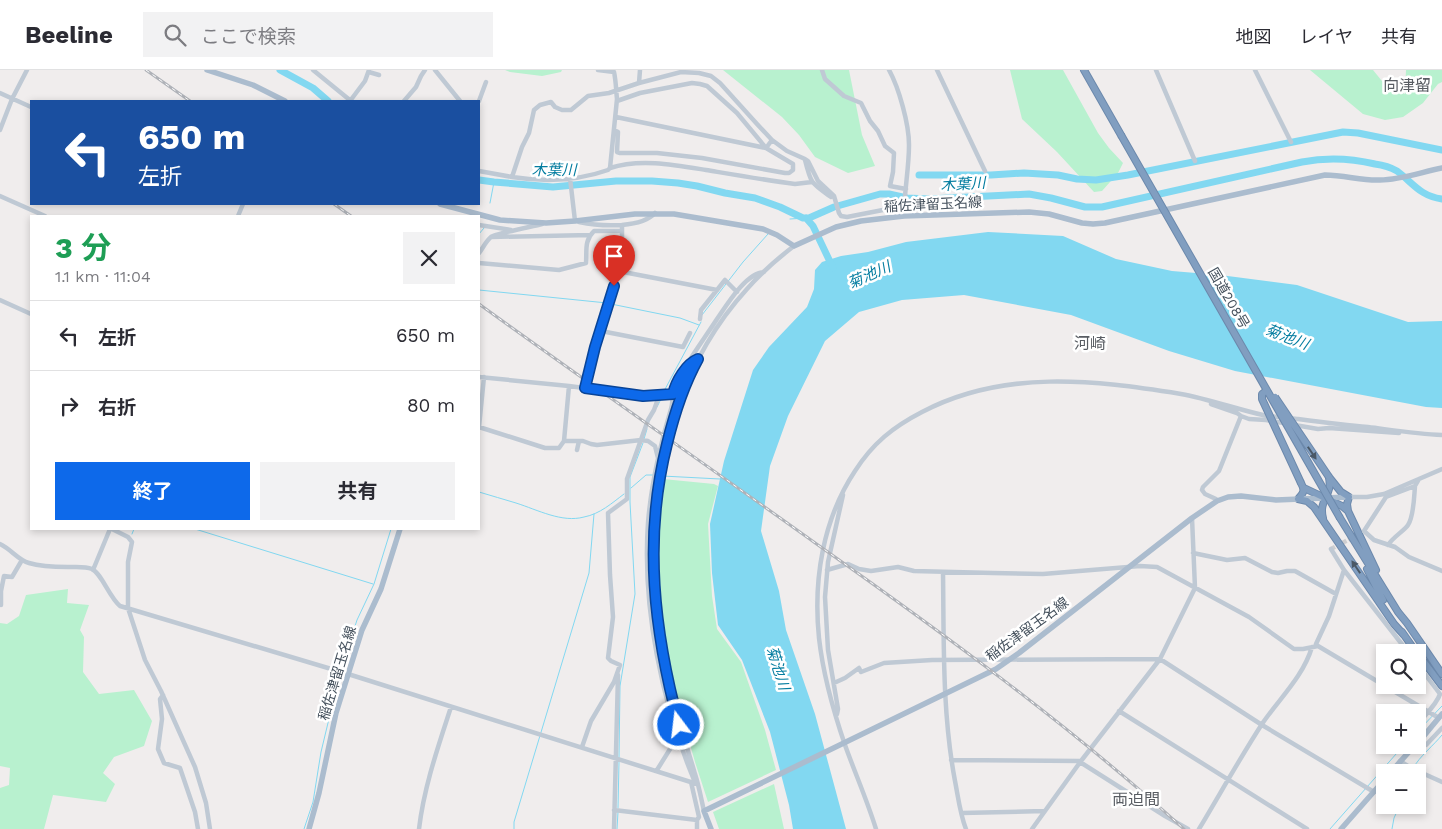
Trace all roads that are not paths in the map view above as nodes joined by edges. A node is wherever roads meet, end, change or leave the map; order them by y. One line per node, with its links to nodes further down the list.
1 (27, 70): 20 (street)
2 (207, 70): 21 (main road)
3 (313, 70): 22 (street)
4 (425, 70): 24 (street)
5 (435, 70): 25 (street)
6 (598, 70): 18 (street)
7 (640, 70): 17 (street)
8 (822, 70): 44 (street)
9 (937, 70): 40 (street)
10 (1084, 70): 72 (highway, 国道208号, bridge)
11 (1156, 70): 36 (street)
12 (1255, 70): 33 (street)
13 (369, 71): 15 (street); 23 (street)
14 (890, 71): 44 (street)
15 (379, 75)
16 (486, 82): 26 (street)
17 (639, 83): 18 (street); 32 (street)
18 (616, 91): 27 (street); 41 (street)
19 (0, 93): 20 (street)
20 (12, 99): 28 (street); 30 (street)
21 (283, 100)
22 (349, 100)
23 (351, 100)
24 (405, 100)
25 (459, 100)
26 (480, 100)
27 (617, 101): 29 (street); 34 (street)
28 (30, 107)
29 (616, 117): 31 (street); 34 (street)
30 (0, 130)
31 (614, 130): 34 (street); 37 (street)
32 (772, 140): 34 (street); 35 (street)
33 (1291, 142)
34 (766, 148)
35 (805, 159): 43 (street); 46 (street)
36 (1195, 161)
37 (610, 168): 42 (street); 43 (street)
38 (1442, 168): 51 (main road, 稲佐津留玉名線)
39 (480, 171): 41 (street)
40 (985, 171)
41 (512, 177): 42 (street)
42 (570, 179): 52 (street)
43 (812, 182): 46 (street)
44 (906, 189): 51 (street)
45 (0, 196): 50 (street)
46 (835, 198): 51 (street)
47 (444, 205): 48 (main road)
48 (460, 209): 53 (main road)
49 (655, 213): 52 (main road); 55 (street); 59 (main road)
50 (43, 215)
51 (902, 216): 59 (main road, 稲佐津留玉名線)
52 (575, 220): 53 (main road); 55 (street)
53 (546, 223): 56 (street)
54 (480, 225): 56 (street)
55 (622, 228): 57 (street); 62 (street)
56 (518, 230): 58 (street)
57 (590, 235): 58 (street); 61 (street)
58 (491, 237): 60 (street)
59 (794, 246): 63 (street)
60 (480, 252)
61 (480, 263)
62 (618, 271): 64 (street); 69 (street)
63 (764, 272): 65 (street); 71 (street)
64 (717, 290): 65 (street); 68 (street)
65 (737, 292): 73 (street)
66 (0, 300): 67 (street)
67 (30, 314)
68 (700, 319)
69 (600, 330): 70 (street); 76 (street)
70 (690, 333)
71 (698, 359): 73 (street); 161 (street)
72 (1256, 369): 77 (highway, 国道208号, bridge); 92 (highway, one-way to 92, bridge)
73 (681, 375): 78 (street)
74 (481, 377): 75 (street); 81 (street)
75 (569, 386): 76 (street); 87 (street)
76 (585, 388): 79 (street)
77 (1267, 390): 94 (highway, bridge); 107 (highway, 国道208号, bridge)
78 (673, 394): 79 (street); 90 (street)
79 (661, 395): 86 (street)
80 (1196, 398): 82 (street); 84 (street); 96 (street)
81 (480, 402)
82 (1241, 416): 84 (street); 100 (street)
83 (480, 427): 87 (street)
84 (1405, 431): 85 (street)
85 (1442, 435)
86 (641, 440): 88 (street); 90 (street); 133 (street)
87 (564, 441): 88 (street)
88 (578, 441): 89 (street)
89 (577, 450)
90 (658, 458): 148 (street)
91 (1442, 469): 93 (street)
92 (1329, 477): 97 (highway); 98 (highway)
93 (1419, 479): 95 (street); 97 (street)
94 (1303, 486): 98 (highway); 99 (highway)
95 (1415, 486): 109 (street); 109 (street)
96 (844, 489): 115 (street); 144 (street)
97 (1349, 497): 98 (main road, 稲佐津留玉名線); 101 (highway)
98 (1325, 498): 99 (main road, 稲佐津留玉名線); 101 (highway); 103 (highway)
99 (1298, 499): 100 (main road, 稲佐津留玉名線); 103 (highway)
100 (1217, 501): 102 (main road, 稲佐津留玉名線)
101 (1348, 511): 123 (highway)
102 (1192, 518): 111 (street); 113 (main road, 稲佐津留玉名線)
103 (1324, 521): 124 (highway, one-way to 103)
104 (111, 530): 114 (street)
105 (113, 530): 122 (street)
106 (400, 530): 134 (main road, 稲佐津留玉名線)
107 (1352, 538): 123 (highway, 国道208号); 124 (highway, 国道208号)
108 (0, 544): 112 (street)
109 (1388, 545): 117 (street)
110 (1331, 548): 116 (street)
111 (1193, 553): 119 (street); 120 (street)
112 (22, 560): 114 (street); 121 (street)
113 (1129, 568): 118 (street); 119 (street); 131 (main road, 稲佐津留玉名線)
114 (93, 570): 122 (street)
115 (827, 570): 118 (street); 137 (street)
116 (1344, 570): 120 (street); 125 (street)
117 (1442, 571)
118 (943, 572): 130 (street)
119 (1195, 588): 128 (street); 129 (street)
120 (1336, 594): 127 (street)
121 (1, 605)
122 (128, 608): 134 (street); 140 (street)
123 (1407, 623): 135 (highway, 国道208号)
124 (1404, 635): 126 (highway, 国道208号)
125 (1402, 644)
126 (1410, 644)
127 (1318, 646): 128 (street); 143 (street)
128 (1312, 648): 146 (street)
129 (1160, 659): 131 (street); 142 (street); 146 (street)
130 (944, 660): 131 (street); 137 (street); 139 (street)
131 (1009, 660): 139 (main road, 稲佐津留玉名線)
132 (1426, 665): 138 (highway, 国道208号)
133 (618, 672): 152 (street); 154 (street)
134 (344, 673): 141 (street); 171 (main road, 稲佐津留玉名線)
135 (1442, 674)
136 (1426, 676): 143 (street)
137 (834, 683): 144 (street)
138 (1442, 686)
139 (945, 694): 150 (main road, 稲佐津留玉名線); 155 (street)
140 (163, 695): 169 (street); 170 (street)
141 (450, 706): 152 (street); 172 (street)
142 (1119, 711): 156 (street); 159 (street)
143 (1427, 712): 145 (street)
144 (836, 716): 150 (street)
145 (1440, 716): 149 (main road)
146 (1262, 724): 159 (street); 163 (street)
147 (1442, 728): 151 (street)
148 (676, 731): 158 (street); 161 (street)
149 (1426, 732)
150 (843, 744): 165 (main road, 稲佐津留玉名線); 176 (street)
151 (1426, 745)
152 (582, 747): 154 (street)
153 (1407, 754): 157 (main road)
154 (618, 758): 158 (street); 164 (street)
155 (951, 760): 156 (street); 167 (street)
156 (1080, 761): 166 (street); 179 (street)
157 (1400, 762): 160 (street)
158 (657, 770): 161 (street)
159 (1229, 780): 180 (street); 181 (street)
160 (1442, 782)
161 (695, 783): 165 (street); 168 (street)
162 (1376, 790): 163 (main road)
163 (1374, 792): 182 (main road)
164 (617, 810): 168 (street); 173 (street)
165 (704, 811): 175 (main road)
166 (1044, 811): 167 (street); 178 (street)
167 (962, 813): 177 (street)
168 (697, 820): 174 (street)
169 (198, 829)
170 (210, 829)
171 (309, 829)
172 (419, 829)
173 (614, 829)
174 (697, 829)
175 (711, 829)
176 (876, 829)
177 (966, 829)
178 (1032, 829)
179 (1188, 829)
180 (1199, 829)
181 (1306, 829)
182 (1341, 829)

